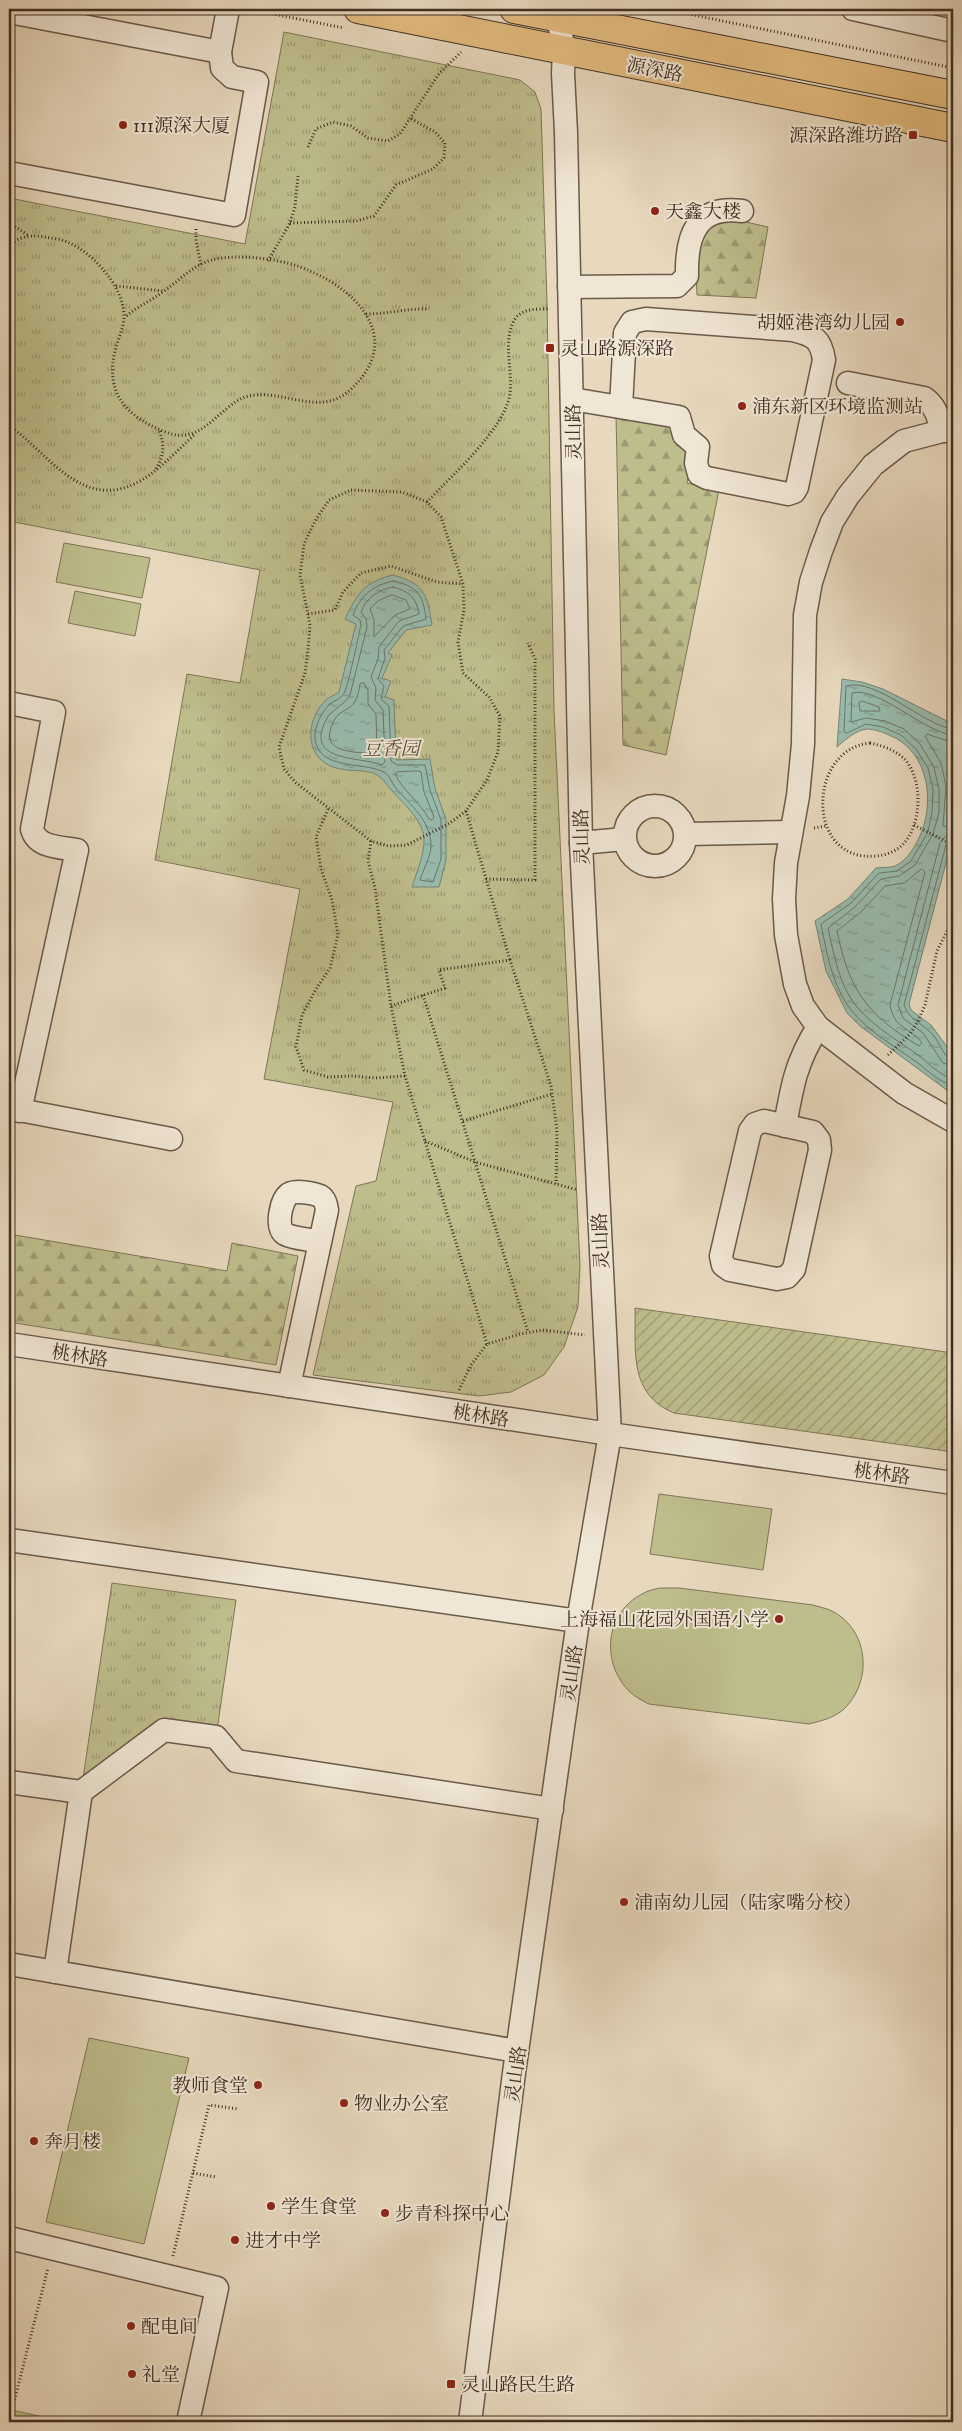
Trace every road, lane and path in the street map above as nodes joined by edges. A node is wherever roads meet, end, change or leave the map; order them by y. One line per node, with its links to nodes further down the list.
1 (228, 9): 12 (street)
2 (358, 9): 10 (main road, 源深路)
3 (514, 9): 7 (main road, 源深路)
4 (664, 9): 13 (path)
5 (853, 9): 9 (street)
6 (9, 12): 12 (street)
7 (559, 13): 8 (main road, 源深路); 11 (street, 灵山路)
8 (588, 15): 11 (street); 14 (main road, 源深路)
9 (953, 31)
10 (490, 36): 11 (main road, 源深路); 15 (path)
11 (564, 51): 16 (main road, 源深路); 30 (street, 灵山路)
12 (220, 52): 20 (street)
13 (953, 68)
14 (953, 95)
15 (410, 118): 17 (path); 23 (path)
16 (953, 128)
17 (308, 147)
18 (9, 174): 20 (street)
19 (298, 176): 23 (path)
20 (201, 209): 27 (path)
21 (742, 211): 30 (street)
22 (9, 223): 24 (path)
23 (290, 223): 26 (path)
24 (28, 235): 25 (path); 28 (path)
25 (9, 246)
26 (268, 261): 27 (path); 32 (path)
27 (202, 265): 29 (path)
28 (116, 286): 29 (path); 33 (path)
29 (164, 292): 33 (path)
30 (570, 297): 35 (street, 灵山路); 42 (path)
31 (429, 309): 32 (path)
32 (366, 314): 40 (path)
33 (124, 318): 38 (path)
34 (848, 383): 39 (street)
35 (572, 399): 36 (street); 54 (street, 灵山路)
36 (621, 407): 36 (street)
37 (9, 426): 41 (path)
38 (159, 430): 40 (path); 41 (path)
39 (948, 431): 50 (street)
40 (194, 435): 41 (path)
41 (154, 472)
42 (427, 502): 43 (path); 44 (path)
43 (463, 584): 44 (path); 48 (path)
44 (308, 614): 47 (path)
45 (528, 643): 56 (path)
46 (9, 703): 65 (street)
47 (328, 809): 53 (path); 63 (path)
48 (466, 810): 53 (path); 56 (path)
49 (914, 825): 49 (path); 55 (path)
50 (791, 832): 51 (street); 61 (street)
51 (686, 834): 52 (street); 52 (street)
52 (624, 839): 54 (street)
53 (371, 841): 60 (path)
54 (581, 843): 73 (street, 灵山路)
55 (953, 845)
56 (486, 879): 58 (path)
57 (953, 919): 62 (path)
58 (510, 960): 59 (path); 64 (path)
59 (423, 995): 60 (path); 66 (path)
60 (391, 1006): 63 (path)
61 (818, 1027): 67 (street); 68 (street)
62 (889, 1054)
63 (405, 1076): 70 (path)
64 (552, 1094): 66 (path); 72 (path)
65 (14, 1110): 69 (street)
66 (463, 1121): 71 (path)
67 (953, 1121)
68 (785, 1126): 68 (street)
69 (171, 1139)
70 (425, 1141): 71 (path); 78 (path)
71 (475, 1162): 72 (path); 75 (path)
72 (556, 1184): 73 (path)
73 (598, 1195): 76 (street, 灵山路)
74 (320, 1242): 79 (street)
75 (528, 1332): 76 (path); 78 (path)
76 (605, 1339): 81 (street, 灵山路)
77 (9, 1344): 79 (street, 桃林路)
78 (487, 1344): 80 (path)
79 (289, 1386): 80 (street, 桃林路)
80 (451, 1410): 81 (street, 桃林路)
81 (610, 1434): 82 (street, 桃林路); 84 (street, 灵山路)
82 (953, 1483)
83 (9, 1540): 84 (street)
84 (578, 1621): 87 (street, 灵山路)
85 (9, 1782): 86 (street)
86 (81, 1792): 87 (street); 89 (street)
87 (552, 1809): 90 (street, 灵山路)
88 (9, 1964): 89 (street)
89 (55, 1972): 90 (street)
90 (517, 2051): 99 (street, 灵山路)
91 (238, 2109): 92 (path)
92 (193, 2173): 93 (path); 96 (path)
93 (216, 2177)
94 (9, 2238): 95 (street)
95 (53, 2248): 96 (street); 97 (path)
96 (168, 2276): 98 (street)
97 (12, 2410)
98 (188, 2422)
99 (470, 2422)

